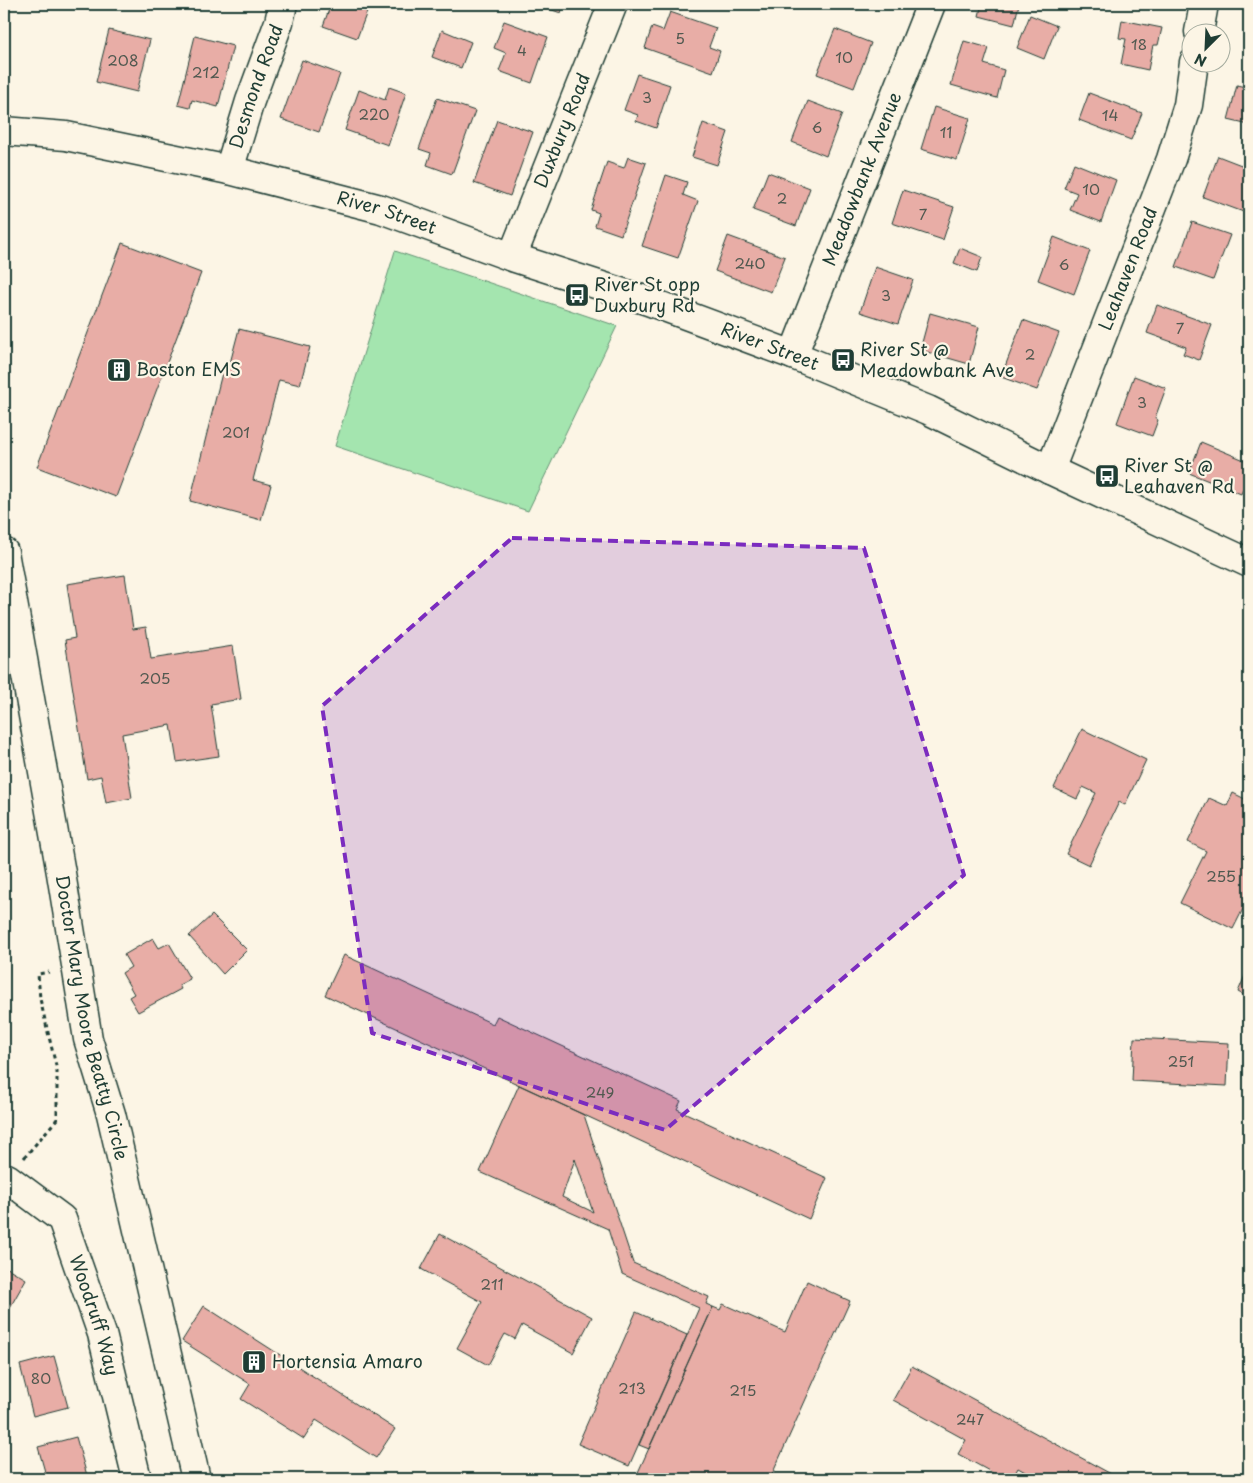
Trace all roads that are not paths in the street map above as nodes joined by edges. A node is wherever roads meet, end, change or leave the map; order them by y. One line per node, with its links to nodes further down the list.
1 (283, 4): 8 (street, Desmond Road)
2 (613, 4): 9 (street, Duxbury Road)
3 (931, 4): 10 (street, Meadowbank Avenue)
4 (1204, 4): 5 (street)
5 (1201, 22)
6 (1193, 72): 11 (street, Leahaven Road)
7 (4, 131): 8 (street, River Street)
8 (229, 170): 9 (street, River Street)
9 (512, 256): 10 (street, River Street)
10 (793, 355): 11 (street, River Street)
11 (1050, 470): 13 (street, River Street)
12 (4, 552): 16 (street, Doctor Mary Moore Beatty Circle)
13 (1249, 563)
14 (7, 1178): 15 (street, Woodruff Way)
15 (137, 1479)
16 (196, 1479)

